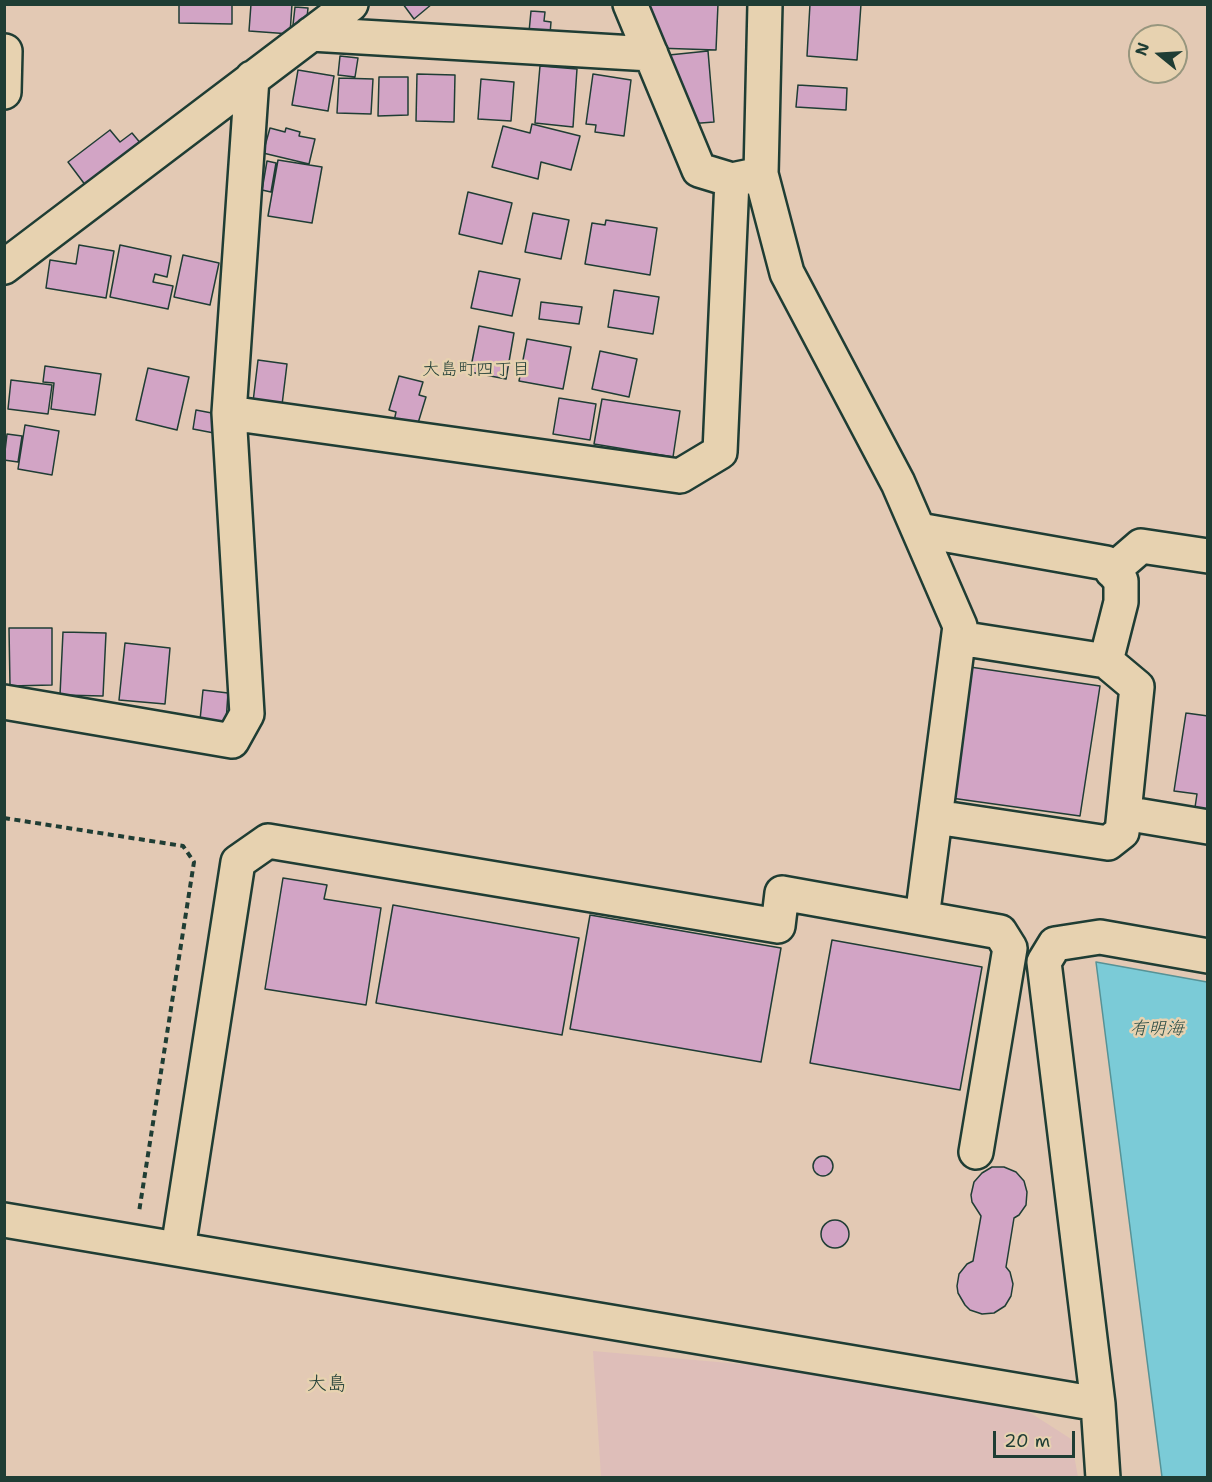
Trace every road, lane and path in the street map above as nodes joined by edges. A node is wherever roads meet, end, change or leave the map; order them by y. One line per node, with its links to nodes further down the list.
1 (351, 4): 4 (street)
2 (630, 4): 6 (street)
3 (765, 4): 9 (street)
4 (311, 34): 6 (street); 7 (street)
5 (6, 51): 8 (street)
6 (651, 54): 9 (street)
7 (252, 78): 10 (street); 11 (street)
8 (4, 92)
9 (747, 177): 11 (street); 12 (street)
10 (4, 267)
11 (228, 412): 17 (street)
12 (919, 530): 14 (street); 15 (street)
13 (1208, 556): 14 (street)
14 (1112, 571): 16 (street)
15 (959, 638): 16 (street); 19 (street)
16 (1106, 661): 18 (street)
17 (4, 702)
18 (1124, 813): 19 (street); 21 (street)
19 (936, 817): 22 (street)
20 (4, 818): 26 (path)
21 (1208, 827)
22 (922, 918): 24 (street); 27 (street)
23 (1208, 957): 28 (street)
24 (976, 1152)
25 (4, 1220): 26 (street)
26 (135, 1242): 27 (street)
27 (178, 1249): 28 (street)
28 (1098, 1404): 29 (street)
29 (1103, 1478)

